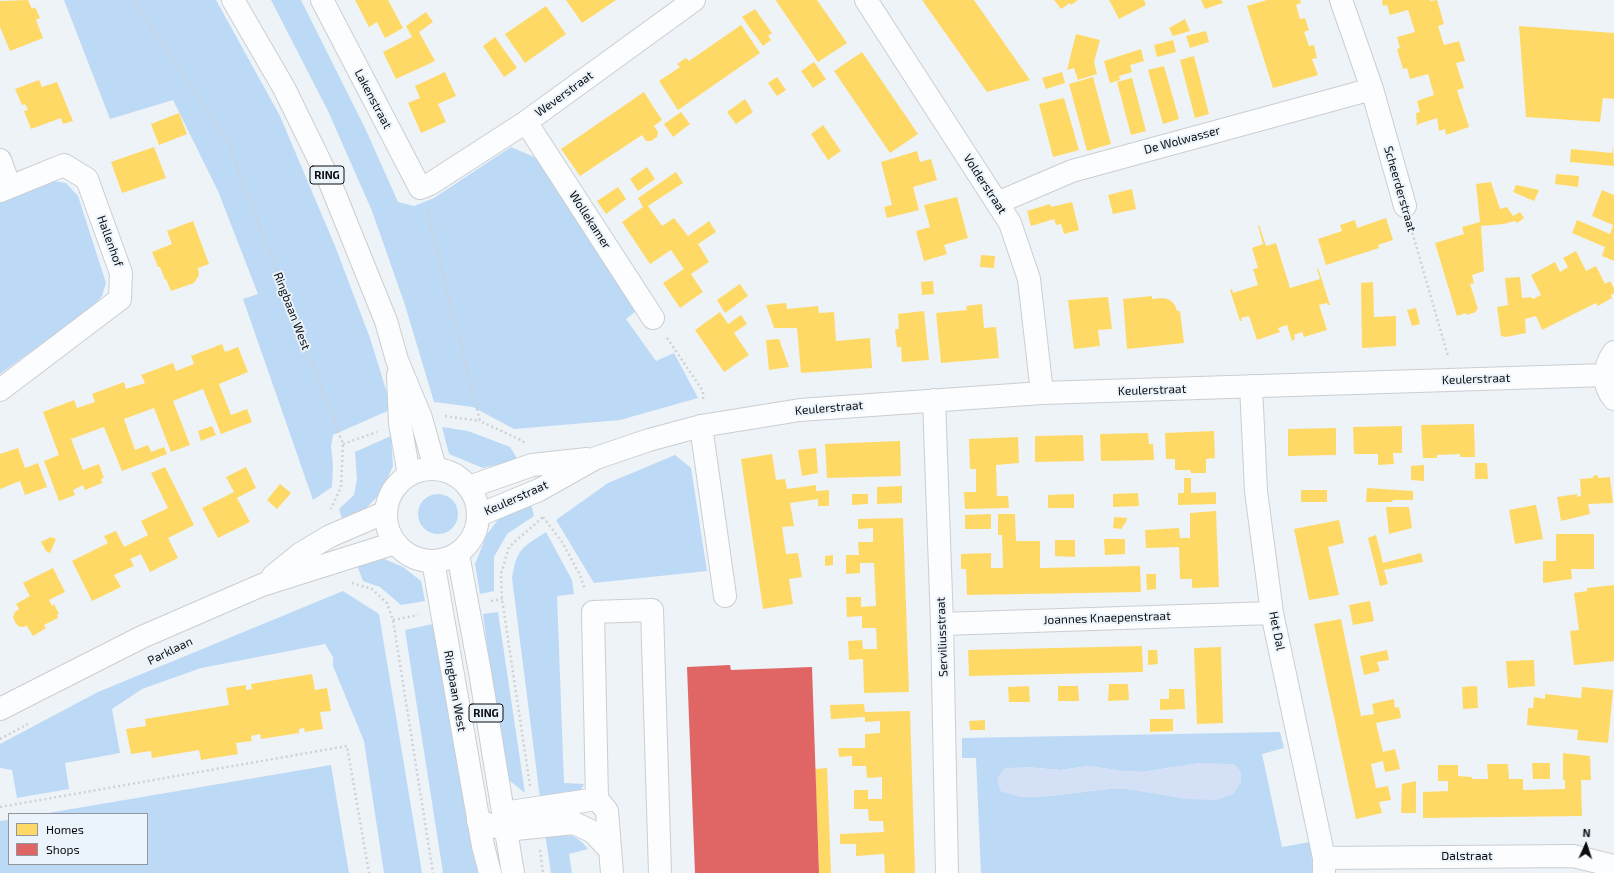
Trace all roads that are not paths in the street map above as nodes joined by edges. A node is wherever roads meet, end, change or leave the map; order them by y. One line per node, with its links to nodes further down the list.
1 (233, 0): 15 (street, RING)
2 (322, 0): 9 (street, Lakenstraat)
3 (694, 0): 7 (street, Weverstraat)
4 (866, 0): 11 (street, Volderstraat)
5 (1341, 0): 6 (street, Scheerderstraat)
6 (1372, 89): 11 (street, De Wolwasser); 12 (street, Scheerderstraat)
7 (526, 122): 9 (street, Weverstraat); 13 (street, Wollekamer)
8 (0, 160): 10 (street)
9 (430, 184)
10 (5, 189): 18 (street, Hallenhof)
11 (997, 203): 19 (street, Volderstraat)
12 (1405, 206)
13 (653, 318)
14 (1614, 352): 16 (street)
15 (397, 360): 24 (street, RING); 25 (street, RING)
16 (1605, 375): 17 (street, Keulerstraat); 20 (street)
17 (1251, 386): 19 (street, Keulerstraat); 34 (street, Het Dal)
18 (0, 390)
19 (1042, 393): 21 (street, Keulerstraat)
20 (1614, 399)
21 (934, 400): 22 (street, Keulerstraat); 35 (street, Serviliusstraat)
22 (701, 426): 23 (street, Keulerstraat); 33 (street)
23 (596, 458): 26 (street, Keulerstraat); 28 (street, Keulerstraat)
24 (435, 468): 25 (street); 26 (street)
25 (409, 475): 27 (street)
26 (470, 487): 28 (street)
27 (386, 512): 29 (street); 32 (street, Parklaan)
28 (479, 515): 30 (street)
29 (395, 543): 31 (street); 32 (street, Parklaan)
30 (458, 554): 31 (street); 40 (street, RING)
31 (433, 561): 39 (street, Ringbaan West / RING)
32 (262, 585): 36 (street, Parklaan)
33 (725, 596)
34 (1272, 613): 35 (street, Joannes Knaepenstraat); 43 (street, Het Dal)
35 (942, 624): 48 (street, Serviliusstraat)
36 (0, 709)
37 (597, 799): 38 (street); 41 (street); 47 (street)
38 (535, 817): 40 (street); 41 (street)
39 (478, 821): 40 (street); 44 (street, Ringbaan West / RING)
40 (505, 821): 45 (street, RING)
41 (610, 849): 46 (street)
42 (1610, 863): 43 (street, Dalstraat)
43 (1324, 865)
44 (490, 873)
45 (513, 873)
46 (612, 873)
47 (660, 873)
48 (947, 873)

